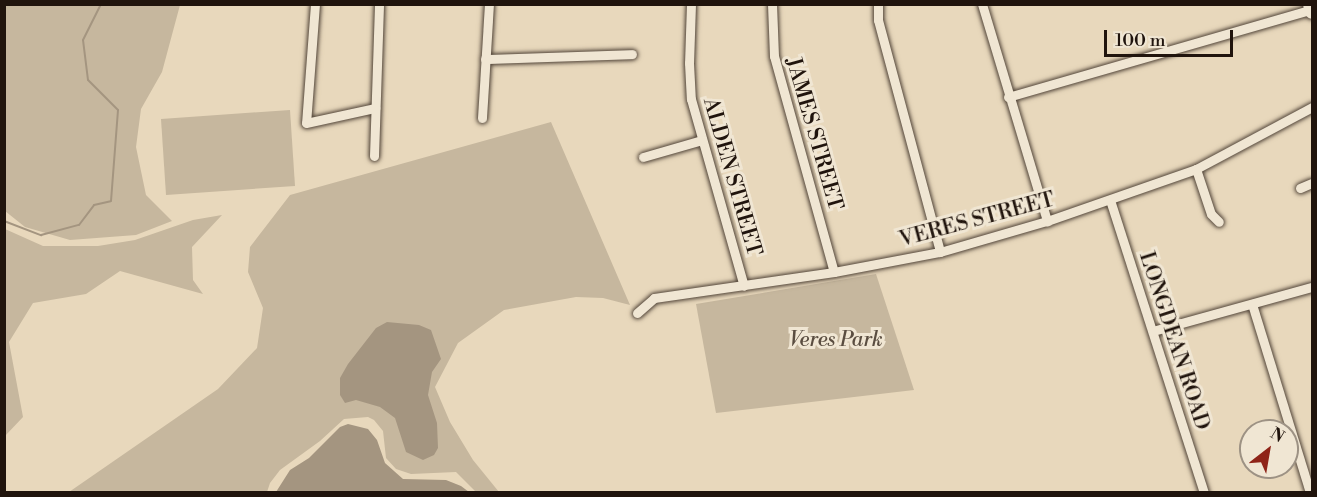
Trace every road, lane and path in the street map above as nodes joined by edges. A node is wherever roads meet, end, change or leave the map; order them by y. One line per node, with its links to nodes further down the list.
1 (315, 4): 13 (street)
2 (379, 4): 13 (street)
3 (489, 4): 10 (street)
4 (692, 4): 15 (street, ALDEN STREET)
5 (772, 4): 25 (street, JAMES STREET)
6 (878, 4): 24 (street)
7 (982, 4): 11 (street)
8 (1311, 8): 11 (street)
9 (632, 54): 10 (street)
10 (485, 59): 14 (street)
11 (1008, 97): 22 (street)
12 (1312, 107): 18 (street, VERES STREET)
13 (375, 108): 16 (street)
14 (482, 118)
15 (702, 141): 17 (street); 26 (street, ALDEN STREET)
16 (374, 156)
17 (643, 157)
18 (1196, 169): 21 (street, VERES STREET); 23 (street)
19 (1312, 183): 20 (street)
20 (1300, 188)
21 (1110, 200): 22 (street, VERES STREET); 30 (street, LONGDEAN ROAD)
22 (1047, 221): 24 (street, VERES STREET)
23 (1219, 222)
24 (940, 252): 25 (street, VERES STREET)
25 (834, 272): 26 (street, VERES STREET)
26 (744, 286): 29 (street, VERES STREET)
27 (1312, 287): 28 (street)
28 (1252, 304): 30 (street); 32 (street)
29 (637, 313)
30 (1153, 331): 31 (street, LONGDEAN ROAD)
31 (1204, 492)
32 (1310, 492)

